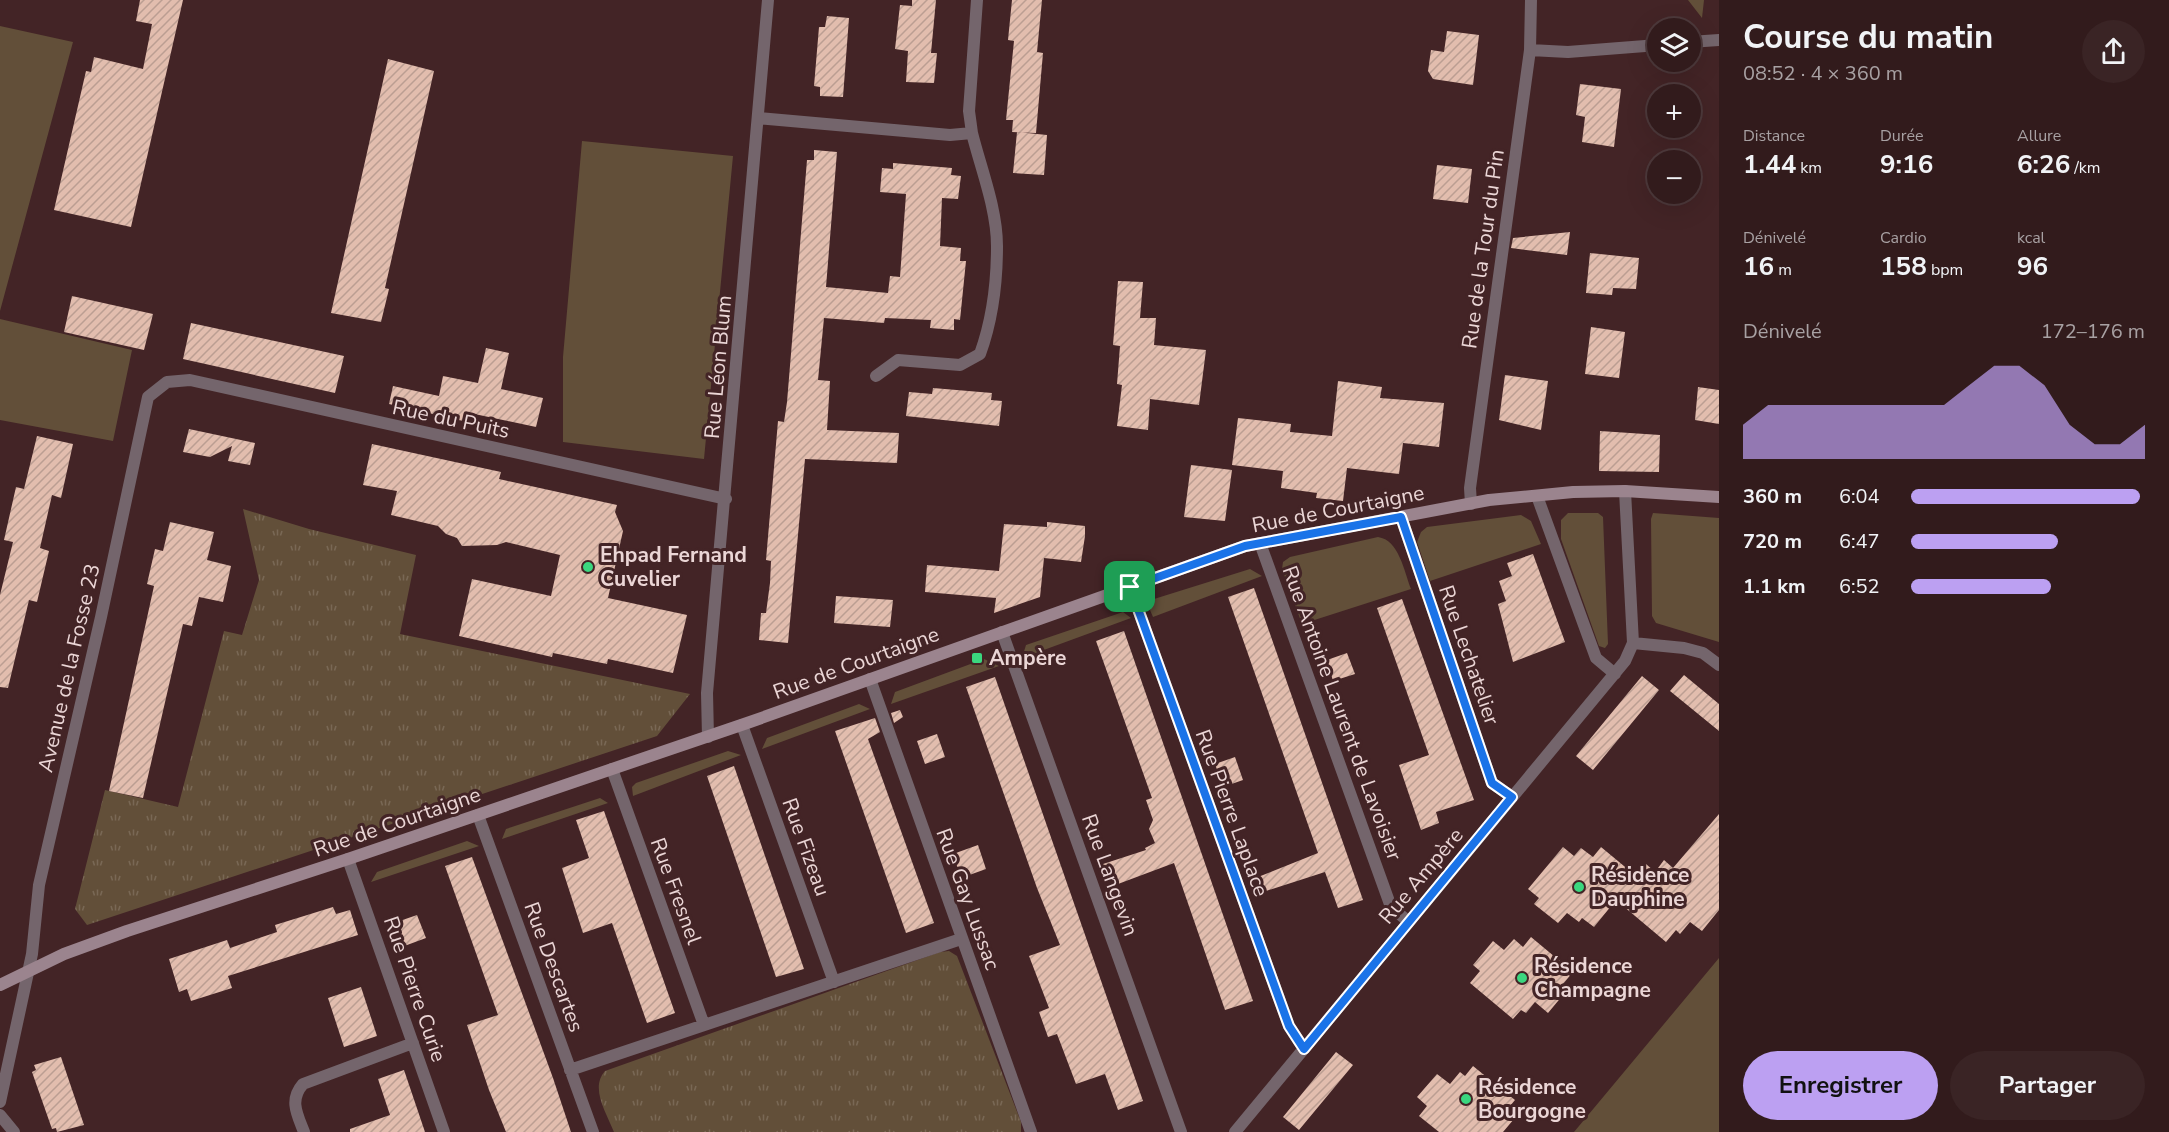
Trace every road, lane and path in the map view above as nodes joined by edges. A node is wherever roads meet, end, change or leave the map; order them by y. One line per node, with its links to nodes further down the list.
1 (768, 0): 8 (street, Rue Léon Blum)
2 (977, 0): 9 (street)
3 (1531, 0): 7 (street, Rue de la Tour du Pin)
4 (1719, 40): 5 (street)
5 (1701, 41)
6 (1647, 46): 7 (street)
7 (1530, 50): 16 (street, Rue de la Tour du Pin)
8 (758, 118): 9 (street); 15 (street, Rue Léon Blum)
9 (972, 133): 10 (street)
10 (876, 376)
11 (167, 382): 15 (street, Rue du Puits); 33 (street, Avenue de la Fosse 23)
12 (1625, 491): 13 (street, Rue de Courtaigne); 14 (street, Rue de Courtaigne); 21 (street)
13 (1537, 496): 16 (street, Rue de Courtaigne); 23 (street)
14 (1719, 497)
15 (726, 499): 26 (street, Rue Léon Blum)
16 (1471, 504): 17 (street, Rue de Courtaigne)
17 (1401, 517): 18 (street, Rue de Courtaigne); 28 (street, Rue Lechatelier)
18 (1260, 543): 19 (street, Rue de Courtaigne); 31 (street, Rue Antoine Laurent de Lavoisier)
19 (1130, 587): 20 (street, Rue de Courtaigne); 38 (street, Rue Pierre Laplace)
20 (1002, 632): 24 (street, Rue de Courtaigne); 47 (street, Rue Langevin)
21 (1633, 643): 22 (street); 23 (street, Rue Ampère)
22 (1719, 664)
23 (1615, 674): 28 (street, Rue Ampère)
24 (870, 679): 25 (street, Rue de Courtaigne); 32 (street, Rue Gay Lussac)
25 (742, 725): 26 (street, Rue de Courtaigne); 34 (street, Rue Fizeau)
26 (708, 737): 27 (street, Rue de Courtaigne)
27 (612, 769): 29 (street, Rue de Courtaigne); 36 (street, Rue Fresnel)
28 (1512, 797): 31 (street, Rue Ampère)
29 (478, 815): 30 (street, Rue de Courtaigne); 39 (street, Rue Descartes)
30 (348, 860): 33 (street, Rue de Courtaigne); 37 (street, Rue Pierre Curie)
31 (1409, 922): 38 (street, Rue Ampère)
32 (961, 939): 34 (street); 46 (street, Rue Gay Lussac)
33 (28, 972): 35 (street, Rue de Courtaigne); 40 (street, Avenue de la Fosse 23)
34 (834, 982): 36 (street)
35 (0, 985)
36 (704, 1025): 39 (street)
37 (413, 1043): 43 (street); 44 (street, Rue Pierre Curie)
38 (1304, 1049): 48 (street, Rue Ampère)
39 (570, 1070): 45 (street, Rue Descartes)
40 (0, 1102)
41 (0, 1115): 42 (street)
42 (14, 1132)
43 (304, 1132)
44 (444, 1132)
45 (593, 1132)
46 (1031, 1132)
47 (1181, 1132)
48 (1235, 1132)

